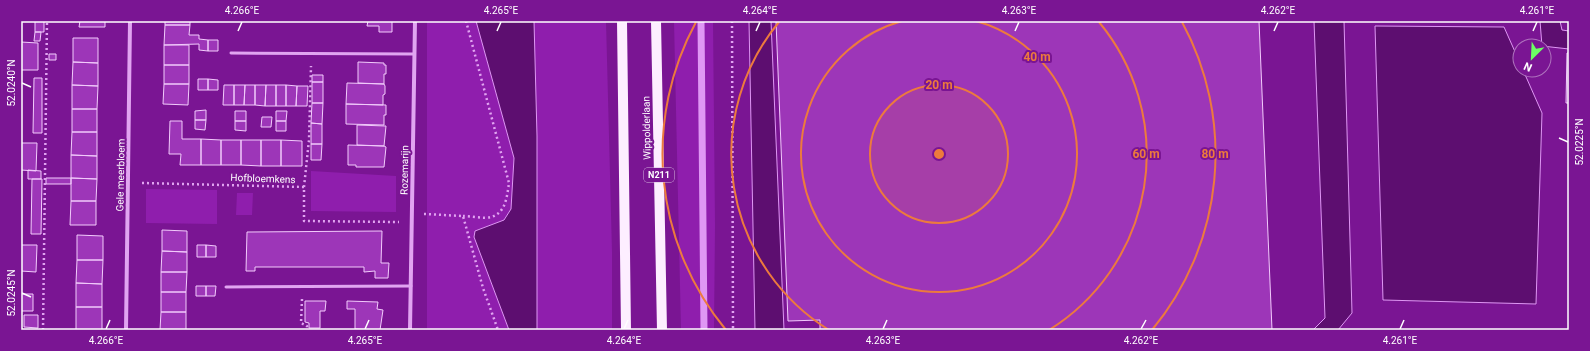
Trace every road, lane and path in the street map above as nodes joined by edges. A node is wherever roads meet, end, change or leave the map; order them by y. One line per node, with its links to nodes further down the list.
1 (47, 21): 19 (path)
2 (130, 21): 11 (street, Gele meerbloem)
3 (415, 21): 10 (street, Rozemarijn)
4 (466, 21): 14 (path)
5 (622, 21): 24 (main road)
6 (656, 21): 25 (main road, Wippolderlaan / N211)
7 (732, 21): 26 (path)
8 (231, 53): 9 (lane)
9 (311, 54): 10 (lane); 12 (path)
10 (414, 54): 13 (street, Rozemarijn)
11 (128, 182): 12 (path, Hofbloemkens); 20 (street, Gele meerbloem)
12 (304, 187): 15 (path, Hofbloemkens)
13 (412, 213): 14 (path); 15 (street, Rozemarijn)
14 (462, 216): 23 (path)
15 (411, 222): 16 (street, Rozemarijn)
16 (411, 286): 18 (lane); 22 (street, Rozemarijn)
17 (226, 287): 18 (lane)
18 (302, 287): 21 (path)
19 (43, 330)
20 (126, 330)
21 (306, 330)
22 (410, 330)
23 (498, 330)
24 (626, 330)
25 (662, 330)
26 (732, 330)

